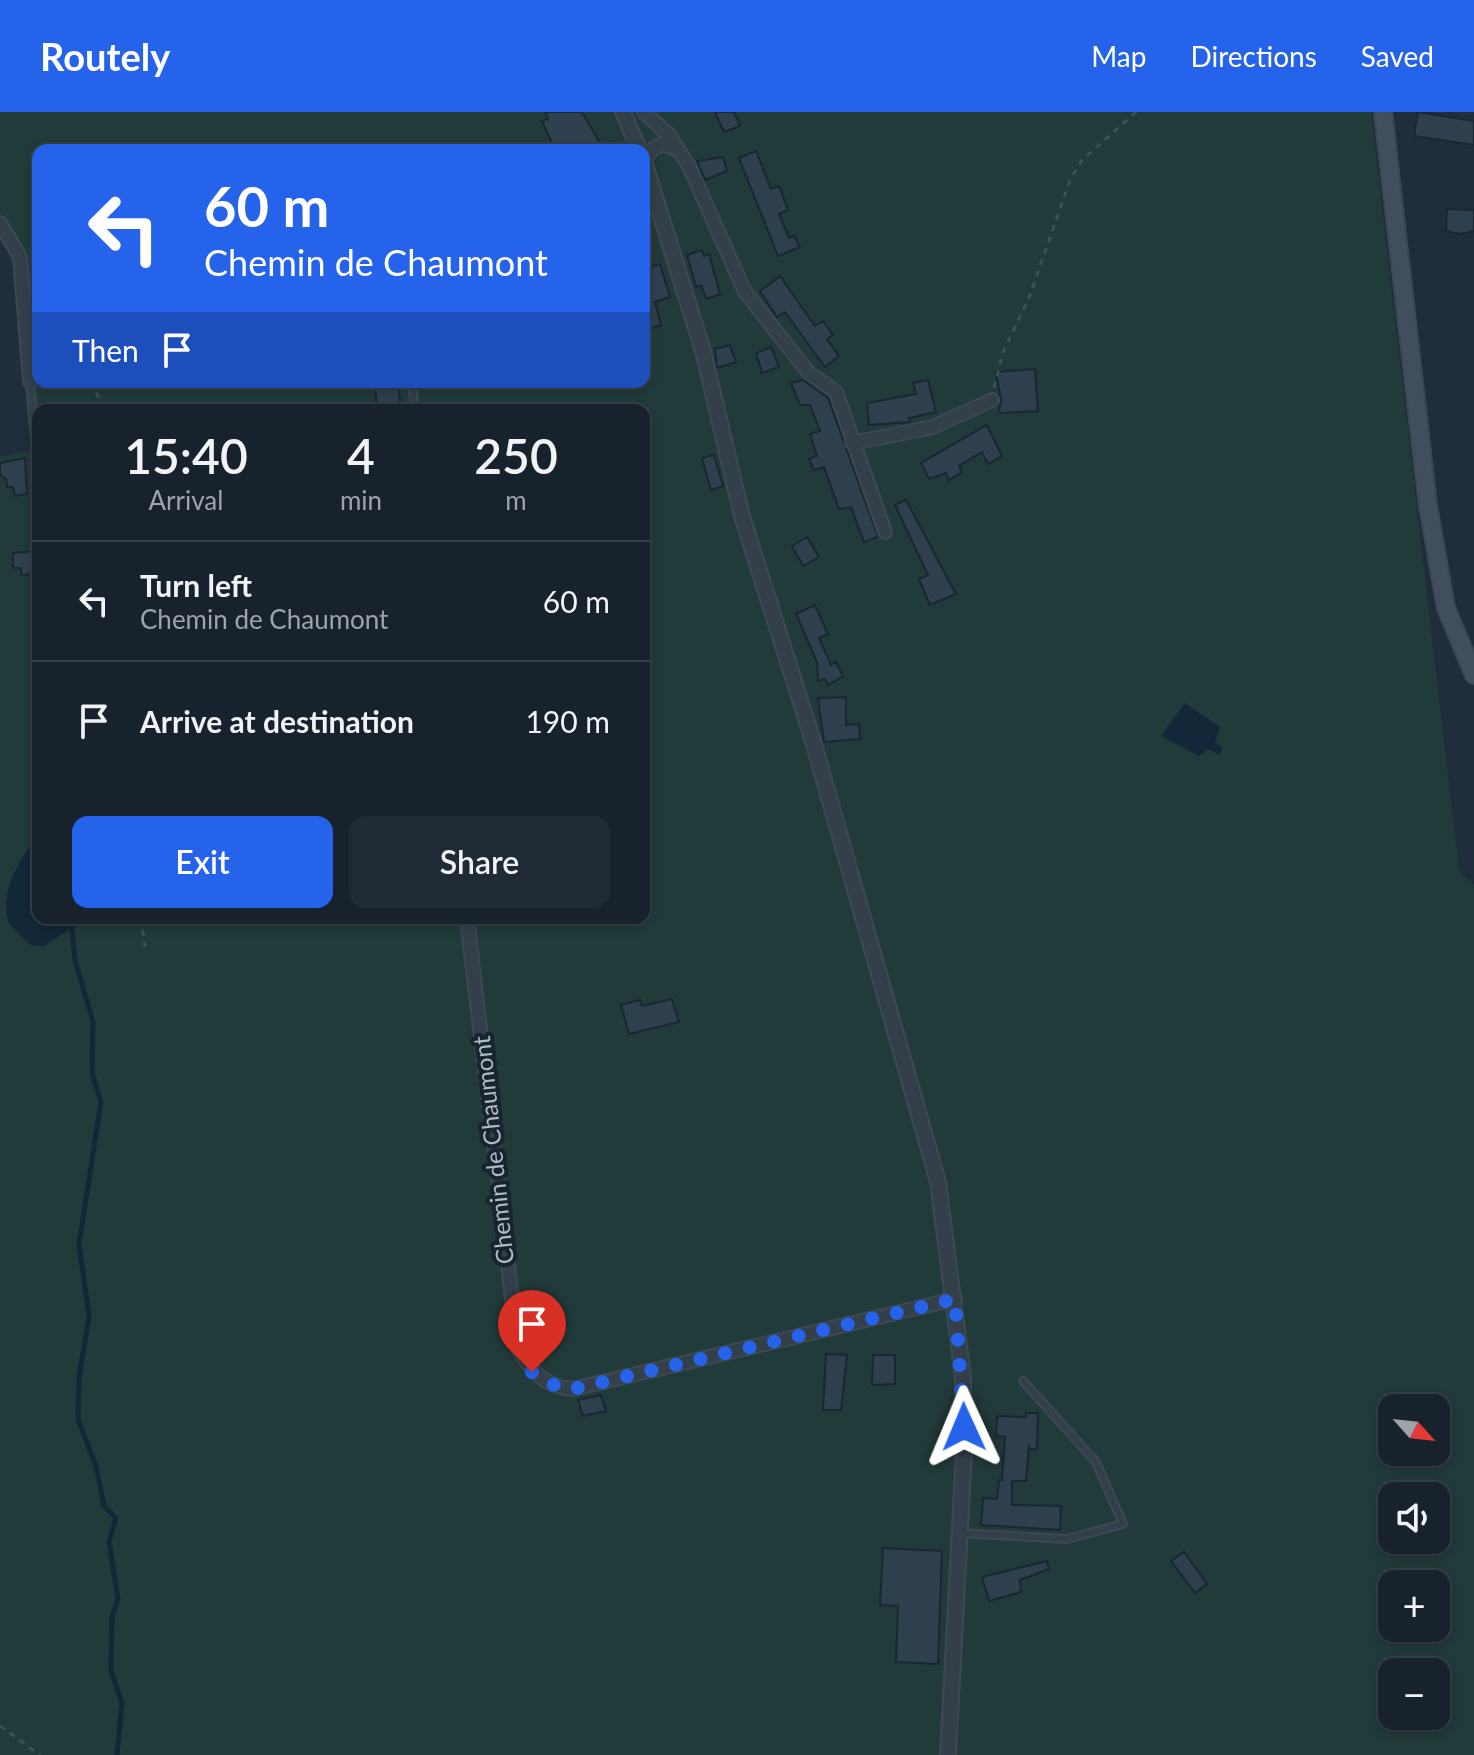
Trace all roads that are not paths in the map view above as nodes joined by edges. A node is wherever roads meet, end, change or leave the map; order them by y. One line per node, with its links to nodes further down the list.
1 (623, 112): 4 (street)
2 (644, 112): 5 (street)
3 (1383, 112): 14 (main road)
4 (636, 144)
5 (678, 150): 6 (street); 12 (street)
6 (650, 153)
7 (650, 180): 16 (street)
8 (0, 223): 9 (street)
9 (30, 382): 11 (lane)
10 (992, 400): 12 (street)
11 (32, 406)
12 (852, 443): 13 (street)
13 (885, 532)
14 (1474, 675)
15 (468, 924): 16 (street, Chemin de Chaumont)
16 (955, 1299): 18 (street)
17 (1023, 1381): 18 (lane)
18 (960, 1533): 19 (street)
19 (948, 1755)

